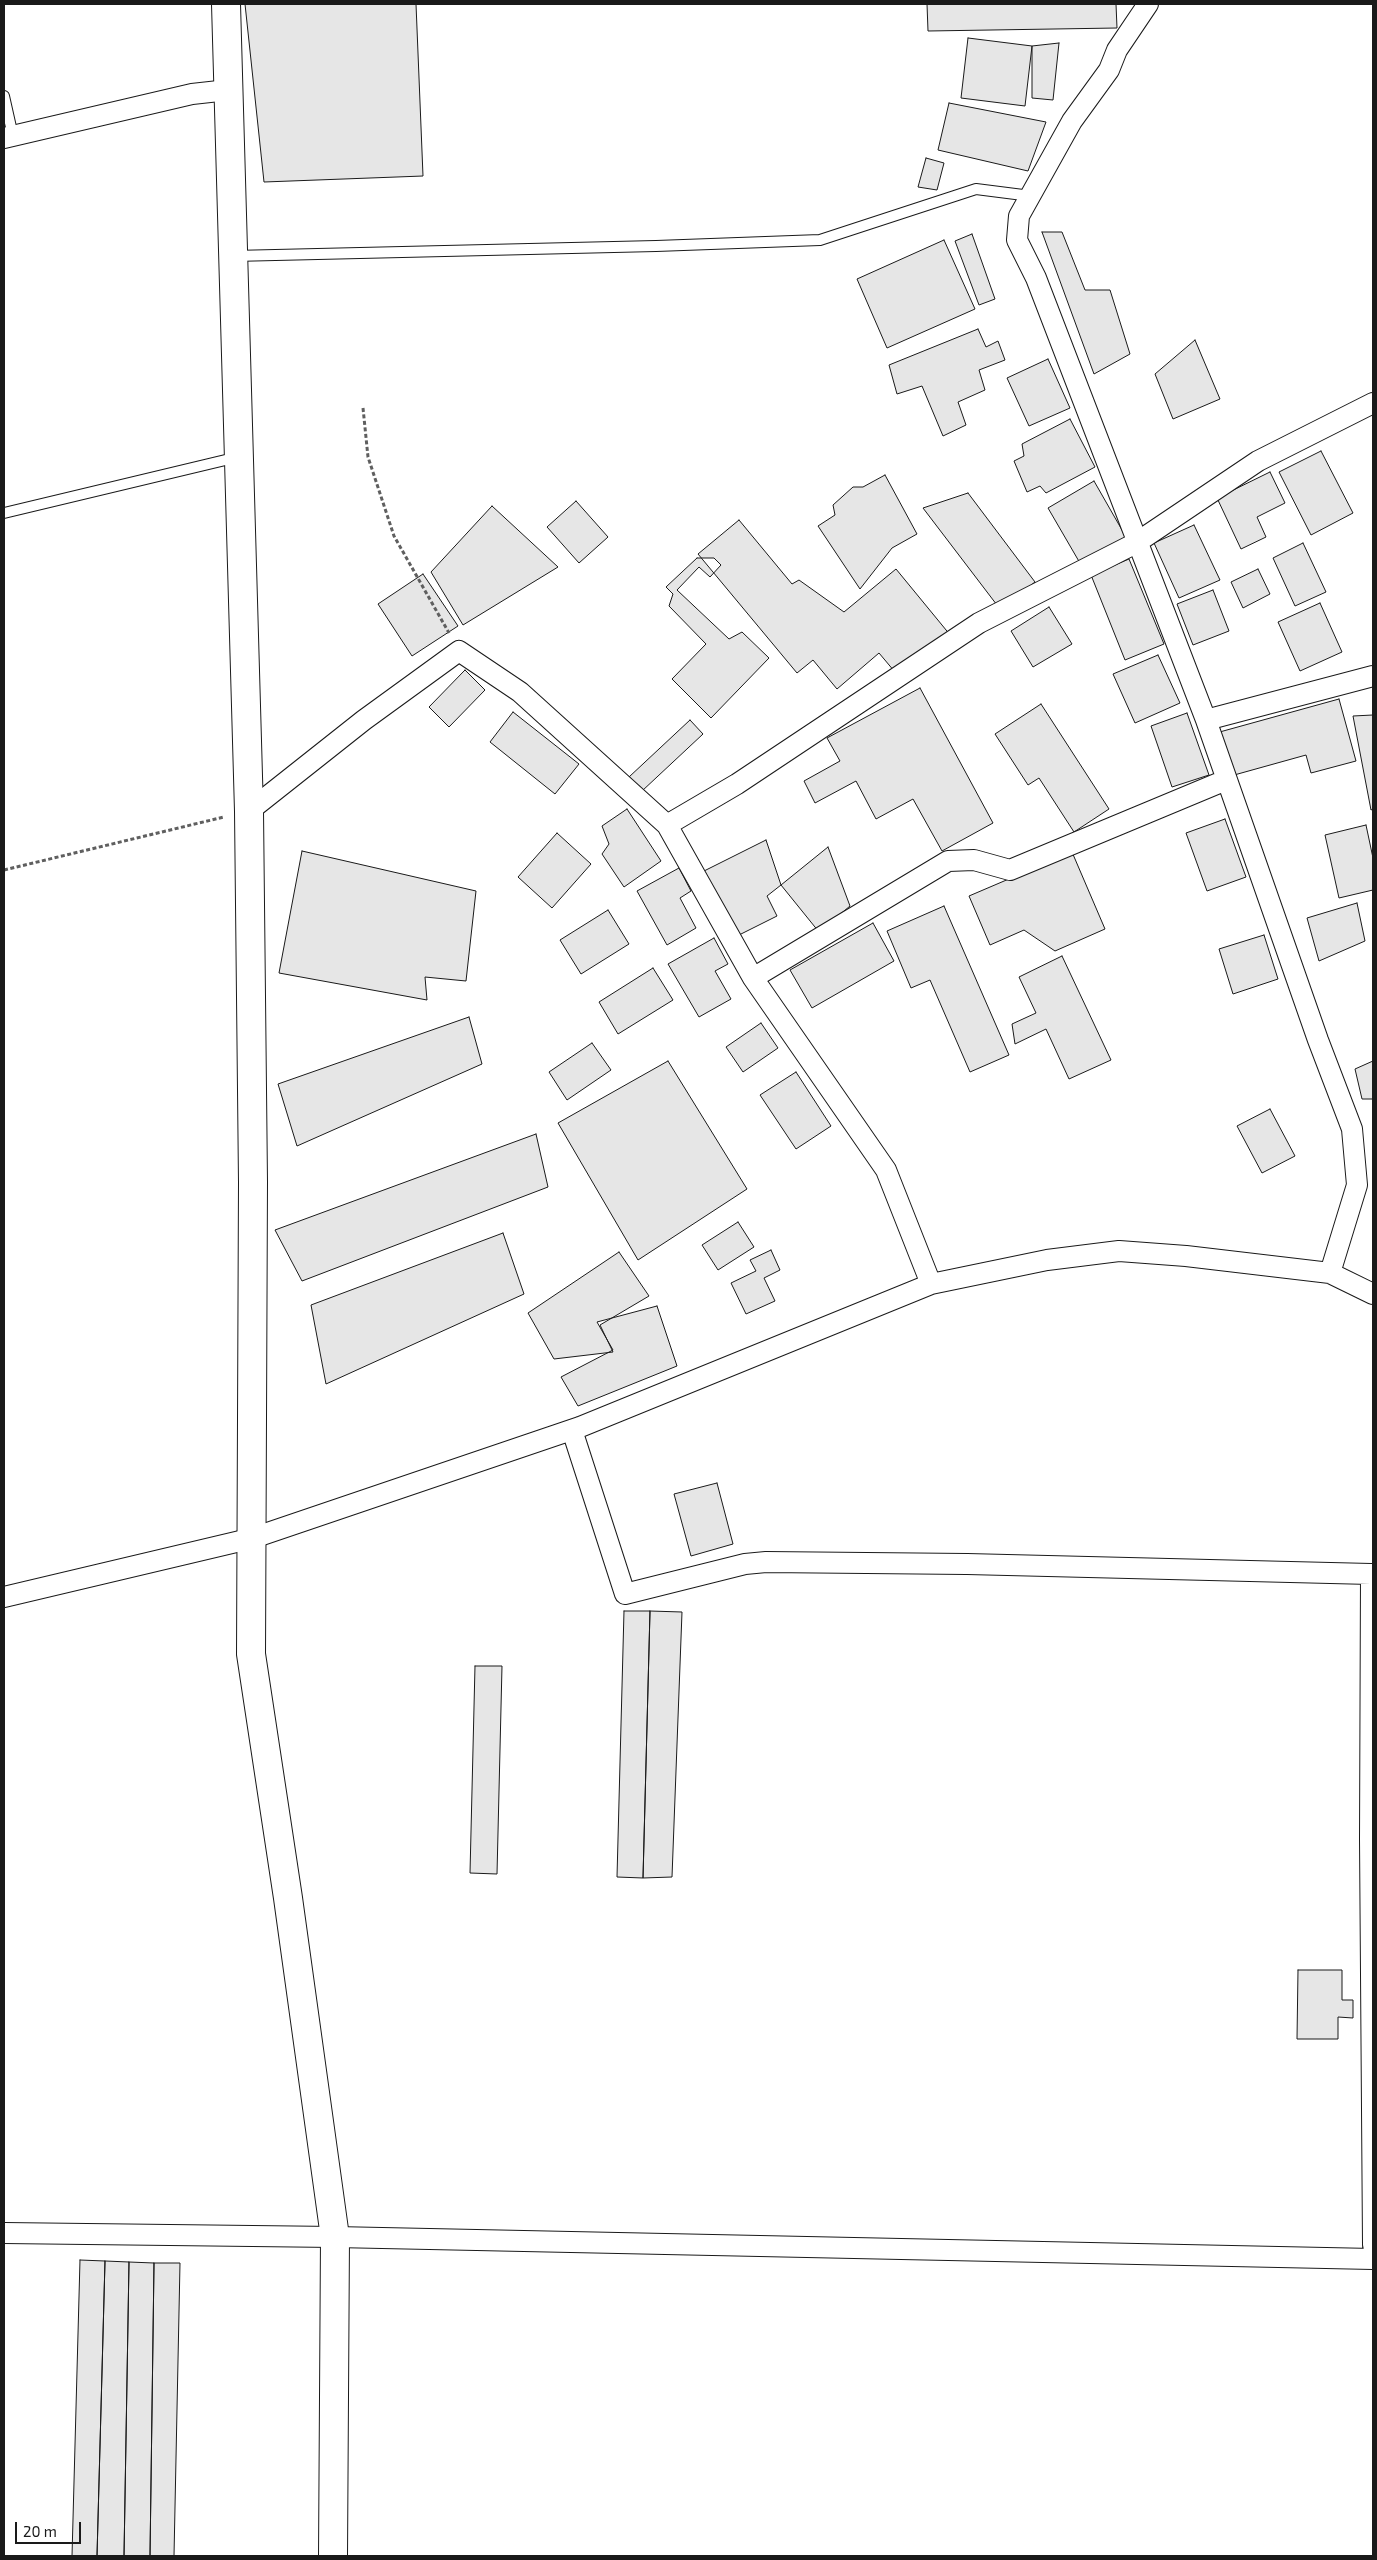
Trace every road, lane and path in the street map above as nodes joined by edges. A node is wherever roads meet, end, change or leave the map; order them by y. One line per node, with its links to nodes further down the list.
1 (226, 4): 3 (street)
2 (1148, 4): 6 (street)
3 (228, 90): 5 (street); 7 (street)
4 (4, 96): 5 (lane)
5 (8, 137)
6 (1031, 196): 7 (lane); 12 (street)
7 (233, 256): 10 (street)
8 (1373, 403): 12 (street)
9 (364, 408): 13 (path)
10 (239, 457): 11 (lane); 17 (street)
11 (4, 513)
12 (1136, 542): 15 (street); 18 (street)
13 (459, 651): 17 (street); 18 (street)
14 (1373, 676): 15 (street)
15 (1206, 720): 16 (street)
16 (1226, 780): 20 (street); 21 (street)
17 (249, 812): 19 (path); 25 (street)
18 (667, 826): 20 (street)
19 (4, 870)
20 (753, 978): 22 (street)
21 (1330, 1273): 22 (street); 23 (street)
22 (931, 1284): 24 (street)
23 (1373, 1294)
24 (572, 1430): 25 (street); 26 (street)
25 (253, 1538): 27 (street); 29 (street)
26 (1372, 1574): 30 (street)
27 (4, 1597)
28 (4, 2233): 29 (street)
29 (335, 2237): 31 (street); 32 (street)
30 (1373, 2245)
31 (1373, 2259)
32 (333, 2556)

